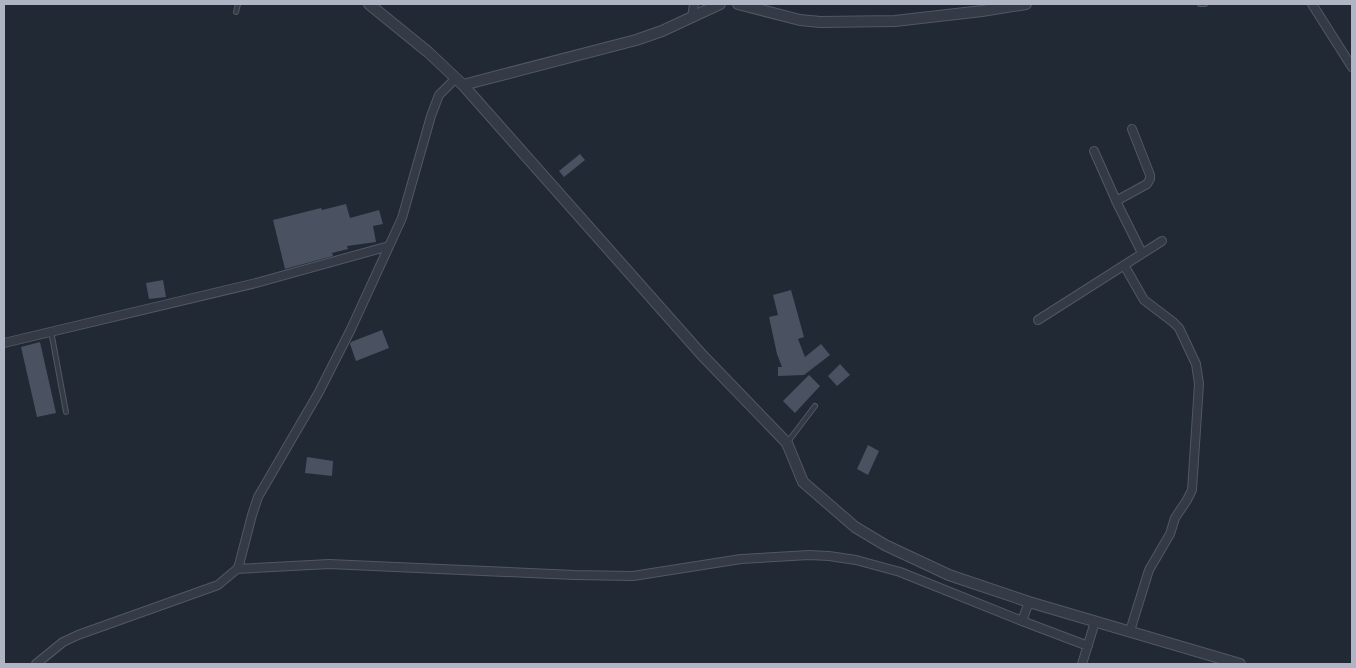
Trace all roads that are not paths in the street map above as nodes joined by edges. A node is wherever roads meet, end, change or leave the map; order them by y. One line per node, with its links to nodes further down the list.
1 (238, 4): 11 (lane)
2 (369, 4): 14 (street)
3 (694, 4): 12 (street)
4 (720, 4): 12 (street)
5 (738, 4): 10 (street)
6 (1026, 4): 10 (street)
7 (1200, 4): 8 (lane)
8 (1205, 4)
9 (1312, 4): 13 (street)
10 (981, 8)
11 (236, 12)
12 (692, 17): 14 (street)
13 (1352, 67)
14 (460, 82): 19 (street); 27 (street)
15 (1132, 129): 17 (street)
16 (1094, 151): 17 (street)
17 (1116, 200): 20 (street)
18 (1162, 241): 20 (street)
19 (389, 246): 23 (street); 28 (street)
20 (1142, 253): 21 (street)
21 (1124, 265): 22 (street); 32 (street)
22 (1038, 320)
23 (51, 331): 24 (street); 26 (lane)
24 (4, 344)
25 (815, 406): 27 (lane)
26 (66, 412)
27 (787, 442): 29 (street)
28 (237, 569): 30 (street); 34 (street)
29 (1029, 602): 30 (street); 31 (street)
30 (1022, 621): 33 (street)
31 (1095, 622): 32 (street); 33 (street)
32 (1130, 631): 36 (street)
33 (1088, 646): 35 (street)
34 (36, 664)
35 (1082, 664)
36 (1240, 664)

